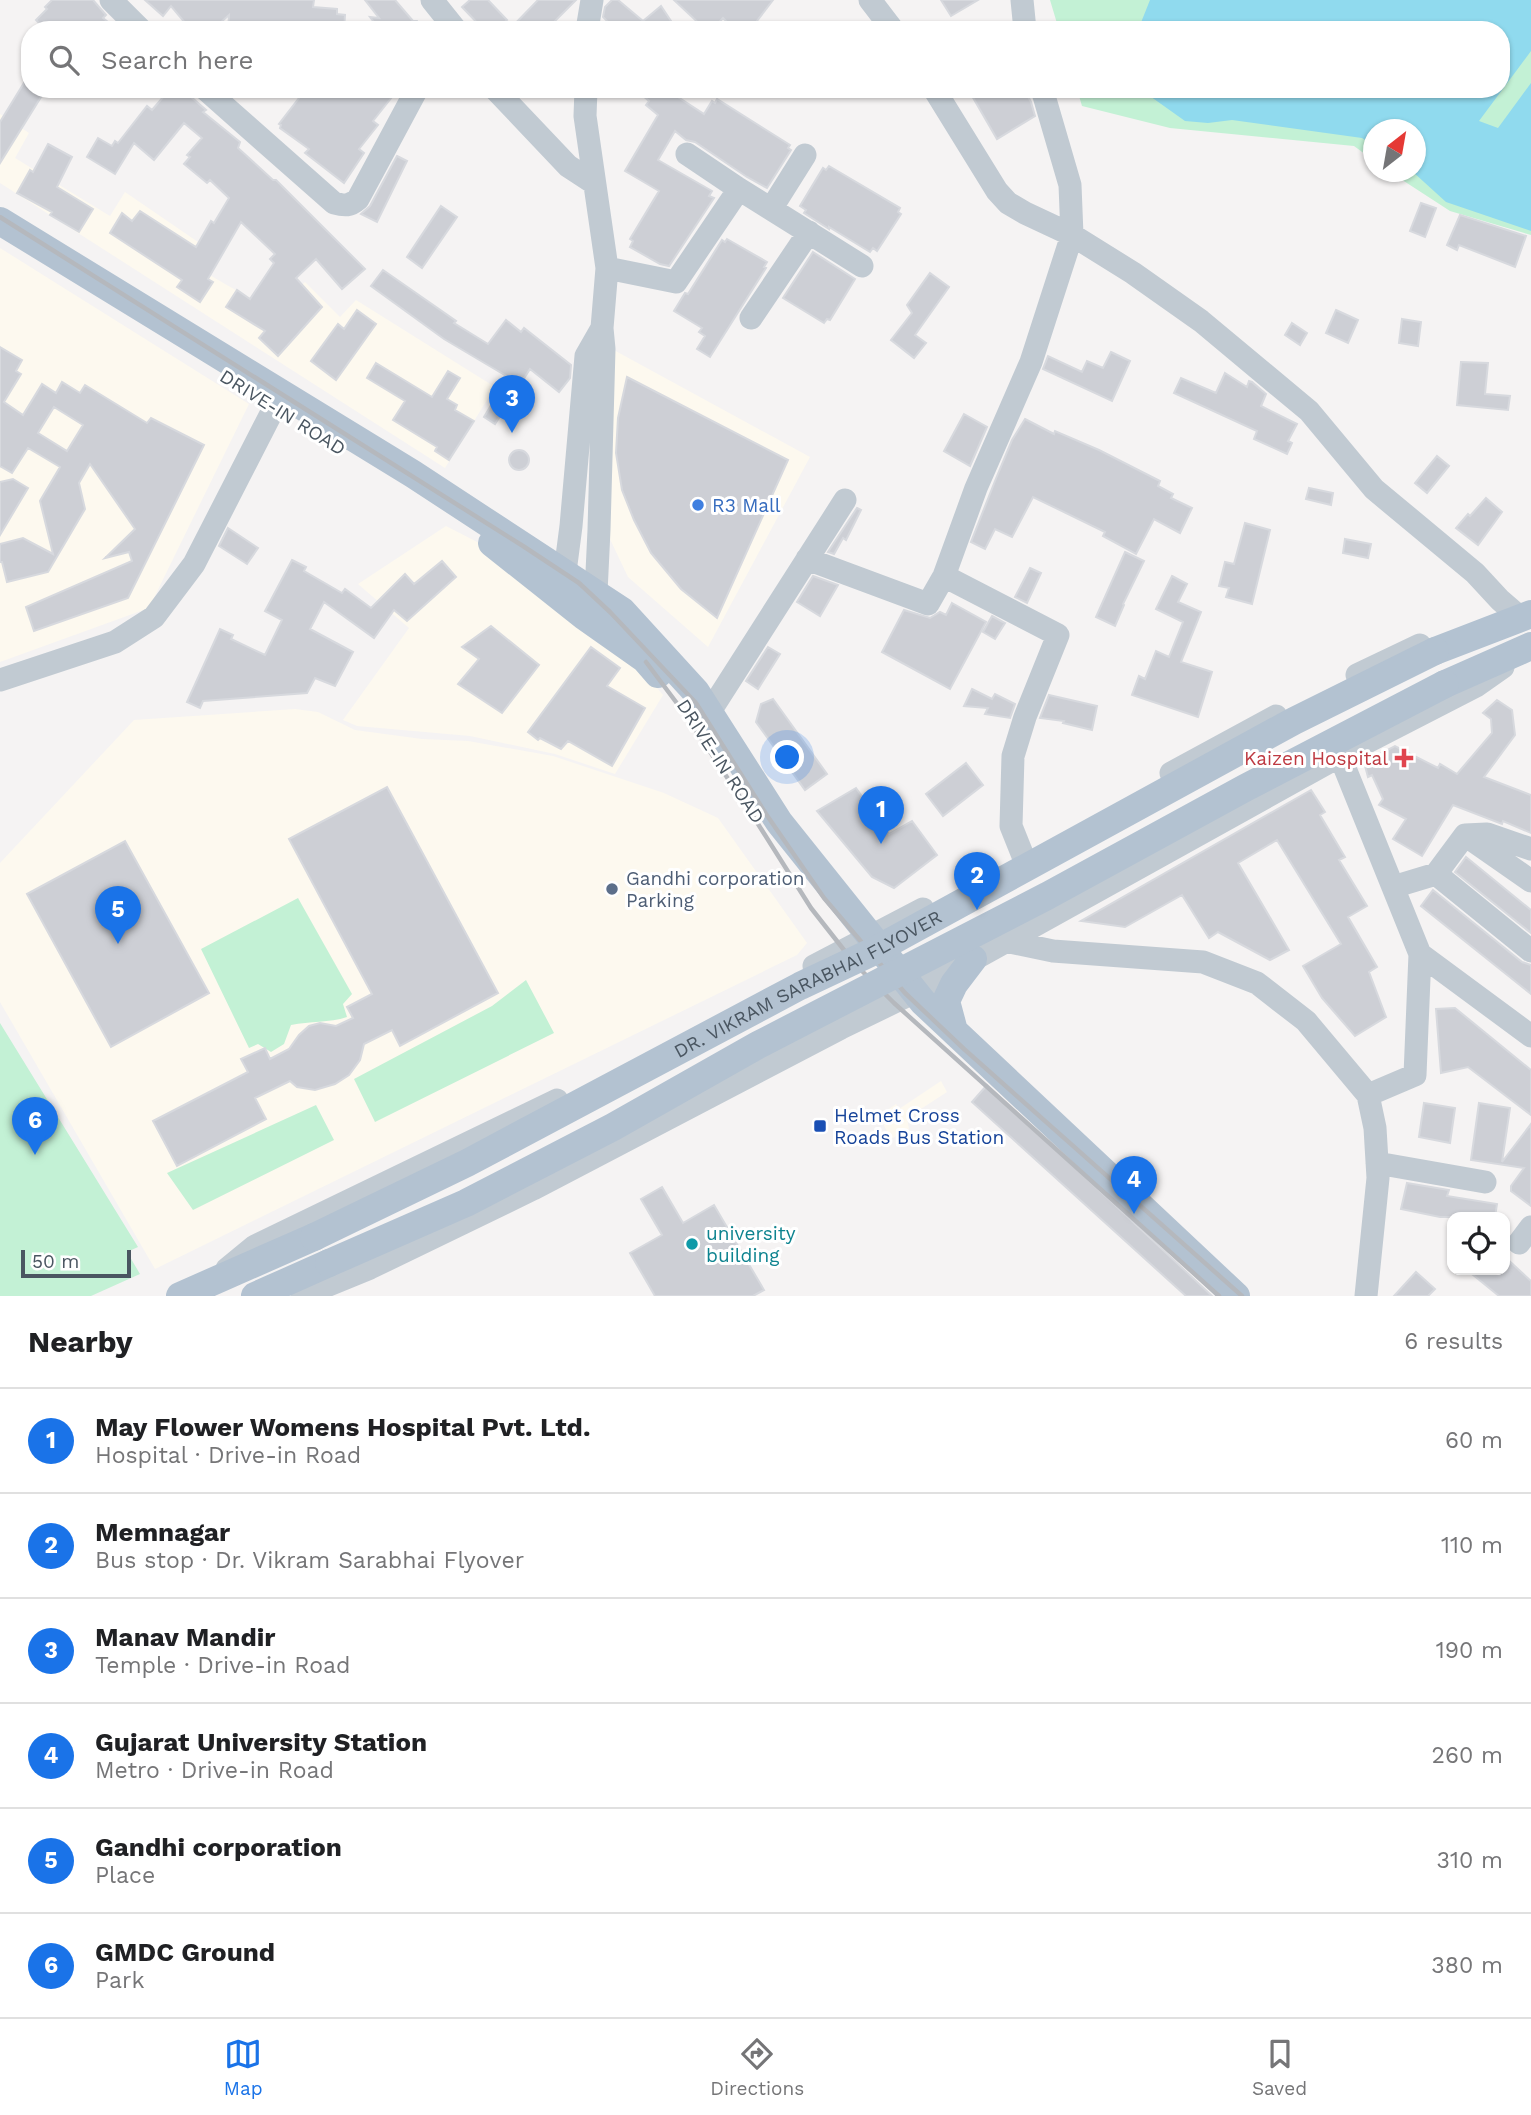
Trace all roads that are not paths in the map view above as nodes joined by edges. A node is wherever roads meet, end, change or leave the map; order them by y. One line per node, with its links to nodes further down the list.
1 (111, 0): 6 (street)
2 (432, 0): 7 (street)
3 (592, 0): 8 (street)
4 (870, 0): 9 (street)
5 (1023, 0): 10 (street)
6 (132, 21)
7 (449, 21)
8 (588, 21)
9 (885, 21)
10 (1024, 21)
11 (215, 98): 12 (street)
12 (412, 98)
13 (504, 98): 19 (street)
14 (586, 98): 19 (street)
15 (940, 98): 24 (street)
16 (1045, 98): 24 (street)
17 (687, 154): 20 (street)
18 (805, 155): 21 (street)
19 (594, 183): 27 (street)
20 (739, 189): 21 (street); 27 (street)
21 (771, 209): 23 (street)
22 (0, 221): 30 (main road, DRIVE-IN ROAD)
23 (808, 232): 26 (street); 28 (street)
24 (1072, 235): 33 (street); 36 (street)
25 (0, 239): 30 (main road, DRIVE-IN ROAD)
26 (862, 266)
27 (607, 268): 29 (street)
28 (751, 318)
29 (602, 328): 34 (street); 35 (street)
30 (276, 398): 34 (main road, DRIVE-IN ROAD); 38 (street)
31 (845, 500): 32 (street)
32 (807, 559): 33 (street); 39 (street)
33 (944, 576): 43 (street)
34 (561, 583): 35 (main road, DRIVE-IN ROAD)
35 (593, 606): 39 (main road); 47 (main road, DRIVE-IN ROAD)
36 (1522, 617): 43 (street); 58 (main road, DR. VIKRAM SARABHAI FLYOVER, bridge)
37 (1531, 647): 40 (street); 60 (main road, DR. VIKRAM SARABHAI FLYOVER, bridge)
38 (0, 680)
39 (709, 713): 47 (main road)
40 (1340, 756): 46 (street); 48 (street)
41 (1465, 835): 42 (street); 44 (street); 45 (street)
42 (1531, 849)
43 (1023, 856): 47 (street)
44 (1436, 874): 46 (street); 49 (street)
45 (1531, 881)
46 (1393, 887): 50 (street)
47 (862, 940): 52 (main road, DRIVE-IN ROAD); 58 (street)
48 (1005, 941): 51 (street); 55 (street)
49 (1531, 951)
50 (1420, 954): 54 (street); 55 (street)
51 (973, 959): 52 (street); 53 (main road)
52 (907, 996): 53 (main road); 61 (street); 62 (main road, DRIVE-IN ROAD)
53 (954, 1031): 63 (main road)
54 (1531, 1036)
55 (1368, 1095): 56 (street)
56 (1377, 1163): 57 (street); 64 (street)
57 (1485, 1182)
58 (208, 1284): 59 (main road, DR. VIKRAM SARABHAI FLYOVER)
59 (180, 1296)
60 (255, 1296)
61 (302, 1296)
62 (1215, 1296)
63 (1236, 1296)
64 (1366, 1296)

